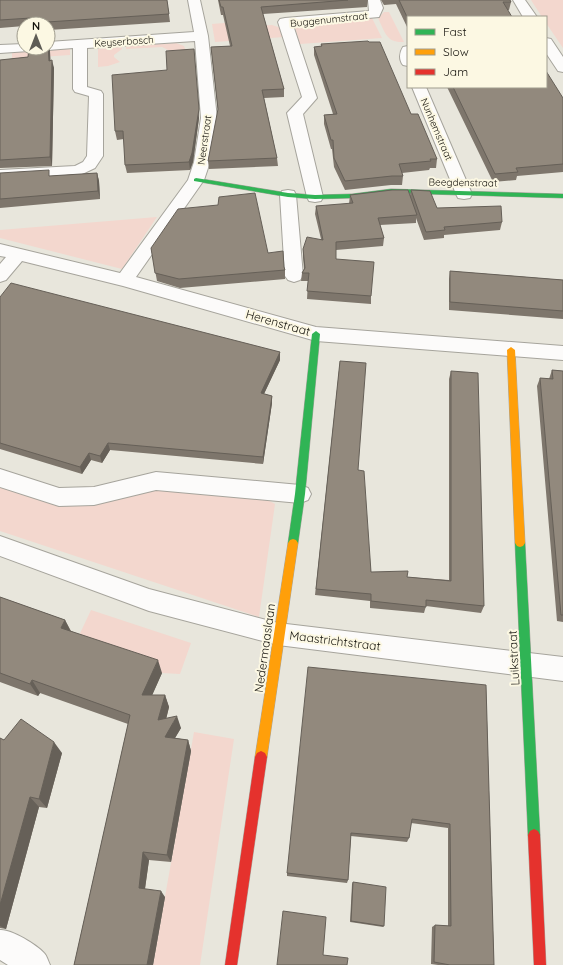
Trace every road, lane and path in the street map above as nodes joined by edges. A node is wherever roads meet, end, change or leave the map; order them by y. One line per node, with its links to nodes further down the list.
1 (194, 0): 5 (street, Neerstraat)
2 (374, 0): 18 (street, Buggenumstraat)
3 (519, 0): 4 (street)
4 (529, 16)
5 (201, 36): 6 (street, Keyserbosch); 14 (street, Neerstraat)
6 (80, 44): 8 (street, Keyserbosch); 13 (street)
7 (547, 44): 11 (street)
8 (56, 46)
9 (16, 49): 10 (street)
10 (0, 50)
11 (563, 68)
12 (418, 88): 15 (street, Nunhemstraat)
13 (0, 175)
14 (196, 180): 16 (street, Beegdenstraat); 22 (street, Neerstraat)
15 (464, 194): 17 (street, Beegdenstraat); 18 (street, Beegdenstraat)
16 (288, 195): 18 (street, Beegdenstraat); 21 (street)
17 (563, 196)
18 (315, 197)
19 (9, 253): 20 (street); 22 (street, Herenstraat)
20 (0, 276)
21 (294, 276)
22 (124, 280): 23 (street, Herenstraat)
23 (316, 334): 24 (street, Herenstraat); 27 (street, Nedermaaslaan)
24 (511, 350): 25 (street, Herenstraat); 30 (street, Luikstraat)
25 (563, 354)
26 (0, 478): 27 (street)
27 (300, 494): 29 (street, Nedermaaslaan)
28 (0, 546): 29 (street, Maastrichtstraat)
29 (278, 634): 30 (street, Maastrichtstraat); 34 (street, Nedermaaslaan)
30 (526, 665): 31 (street, Maastrichtstraat); 35 (street, Luikstraat)
31 (563, 669)
32 (2, 945): 33 (street)
33 (34, 965)
34 (231, 965)
35 (540, 965)

